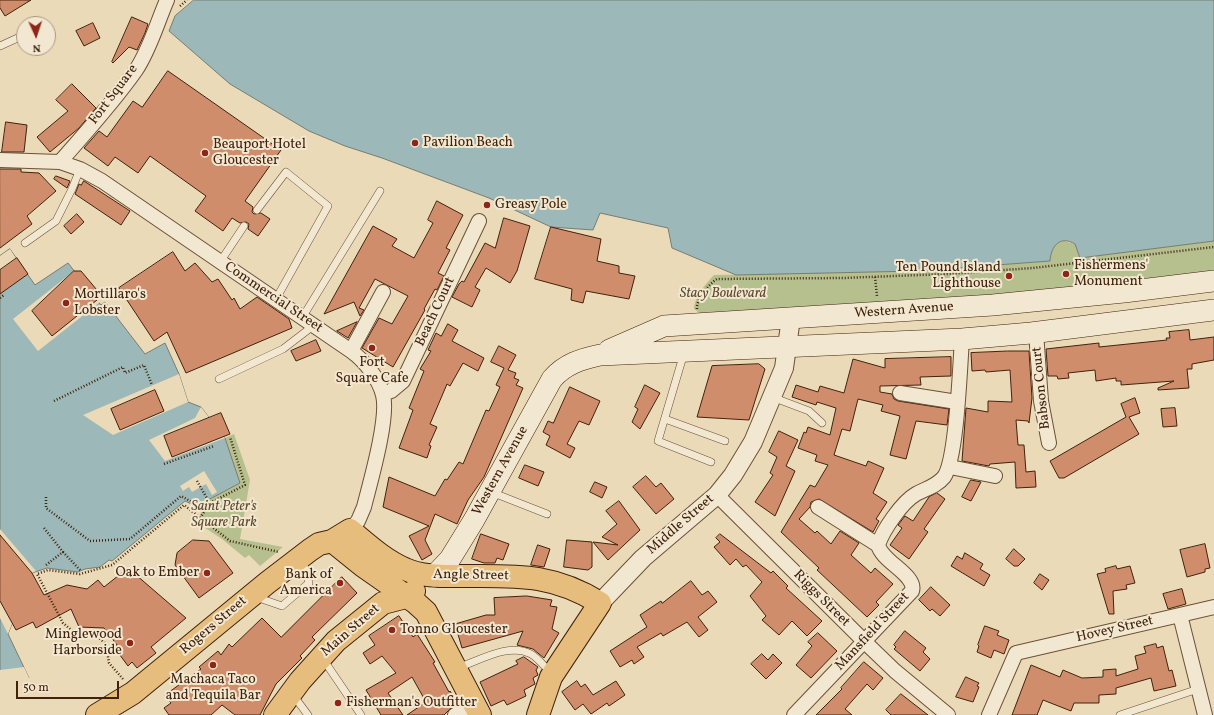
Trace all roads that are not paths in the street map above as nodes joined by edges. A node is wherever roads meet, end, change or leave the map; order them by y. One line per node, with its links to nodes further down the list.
1 (167, 0): 5 (street, Fort Square)
2 (16, 39): 3 (lane)
3 (0, 46)
4 (0, 160): 5 (street, Commercial Street)
5 (60, 162): 6 (street, Commercial Street)
6 (80, 169): 11 (lane); 12 (street, Commercial Street)
7 (380, 191): 18 (lane)
8 (257, 210): 15 (lane)
9 (479, 221): 27 (street, Beach Court)
10 (244, 226): 12 (lane)
11 (25, 242)
12 (220, 262): 15 (street, Commercial Street)
13 (1214, 281): 17 (main road, Western Avenue)
14 (383, 292): 22 (street)
15 (276, 299): 18 (street, Commercial Street)
16 (1214, 310): 19 (main road, Western Avenue)
17 (791, 318): 21 (street, Middle Street); 24 (main road, Western Avenue)
18 (308, 322): 22 (street, Commercial Street); 25 (lane)
19 (1036, 332): 20 (main road, Western Avenue); 33 (street, Babson Court)
20 (962, 339): 21 (main road, Western Avenue); 29 (street)
21 (788, 348): 23 (main road, Western Avenue); 28 (street, Middle Street)
22 (351, 351): 27 (street, Commercial Street)
23 (684, 351): 24 (main road, Western Avenue); 30 (lane)
24 (600, 355): 37 (main road, Western Avenue)
25 (219, 378)
26 (900, 393): 29 (street)
27 (383, 394): 41 (street, Commercial Street)
28 (772, 397): 31 (lane); 38 (street, Middle Street)
29 (957, 402): 35 (street)
30 (665, 419): 32 (lane); 34 (lane)
31 (822, 422)
32 (725, 441)
33 (1049, 443)
34 (711, 462)
35 (950, 467): 36 (street); 42 (street)
36 (995, 476)
37 (490, 492): 40 (lane); 44 (main road, Western Avenue)
38 (717, 495): 48 (street, Middle Street); 51 (street, Riggs Street)
39 (818, 507): 42 (street)
40 (547, 514)
41 (341, 536): 43 (main road, Angle Street); 45 (main road); 58 (main road, Rogers Street)
42 (878, 545): 51 (street, Mansfield Street)
43 (384, 557): 44 (main road, Angle Street); 45 (main road)
44 (434, 576): 46 (main road, Western Avenue); 48 (main road, Angle Street)
45 (383, 580): 46 (main road); 47 (main road)
46 (406, 597): 47 (main road, Main Street); 53 (main road)
47 (383, 603): 52 (main road, Main Street)
48 (600, 603): 54 (main road, Middle Street)
49 (1214, 607): 50 (street, Hovey Street)
50 (1180, 615): 55 (street); 65 (street, Hovey Street)
51 (864, 642): 63 (street, Mansfield Street); 64 (street, Riggs Street)
52 (321, 656): 56 (main road, Main Street); 60 (lane)
53 (457, 669): 54 (lane); 57 (main road)
54 (553, 675): 62 (main road, Middle Street)
55 (1198, 689): 66 (lane); 67 (street)
56 (284, 706): 59 (lane)
57 (478, 710): 61 (street)
58 (98, 715)
59 (308, 715)
60 (361, 715)
61 (455, 715)
62 (538, 715)
63 (794, 715)
64 (948, 715)
65 (989, 715)
66 (1120, 715)
67 (1205, 715)

